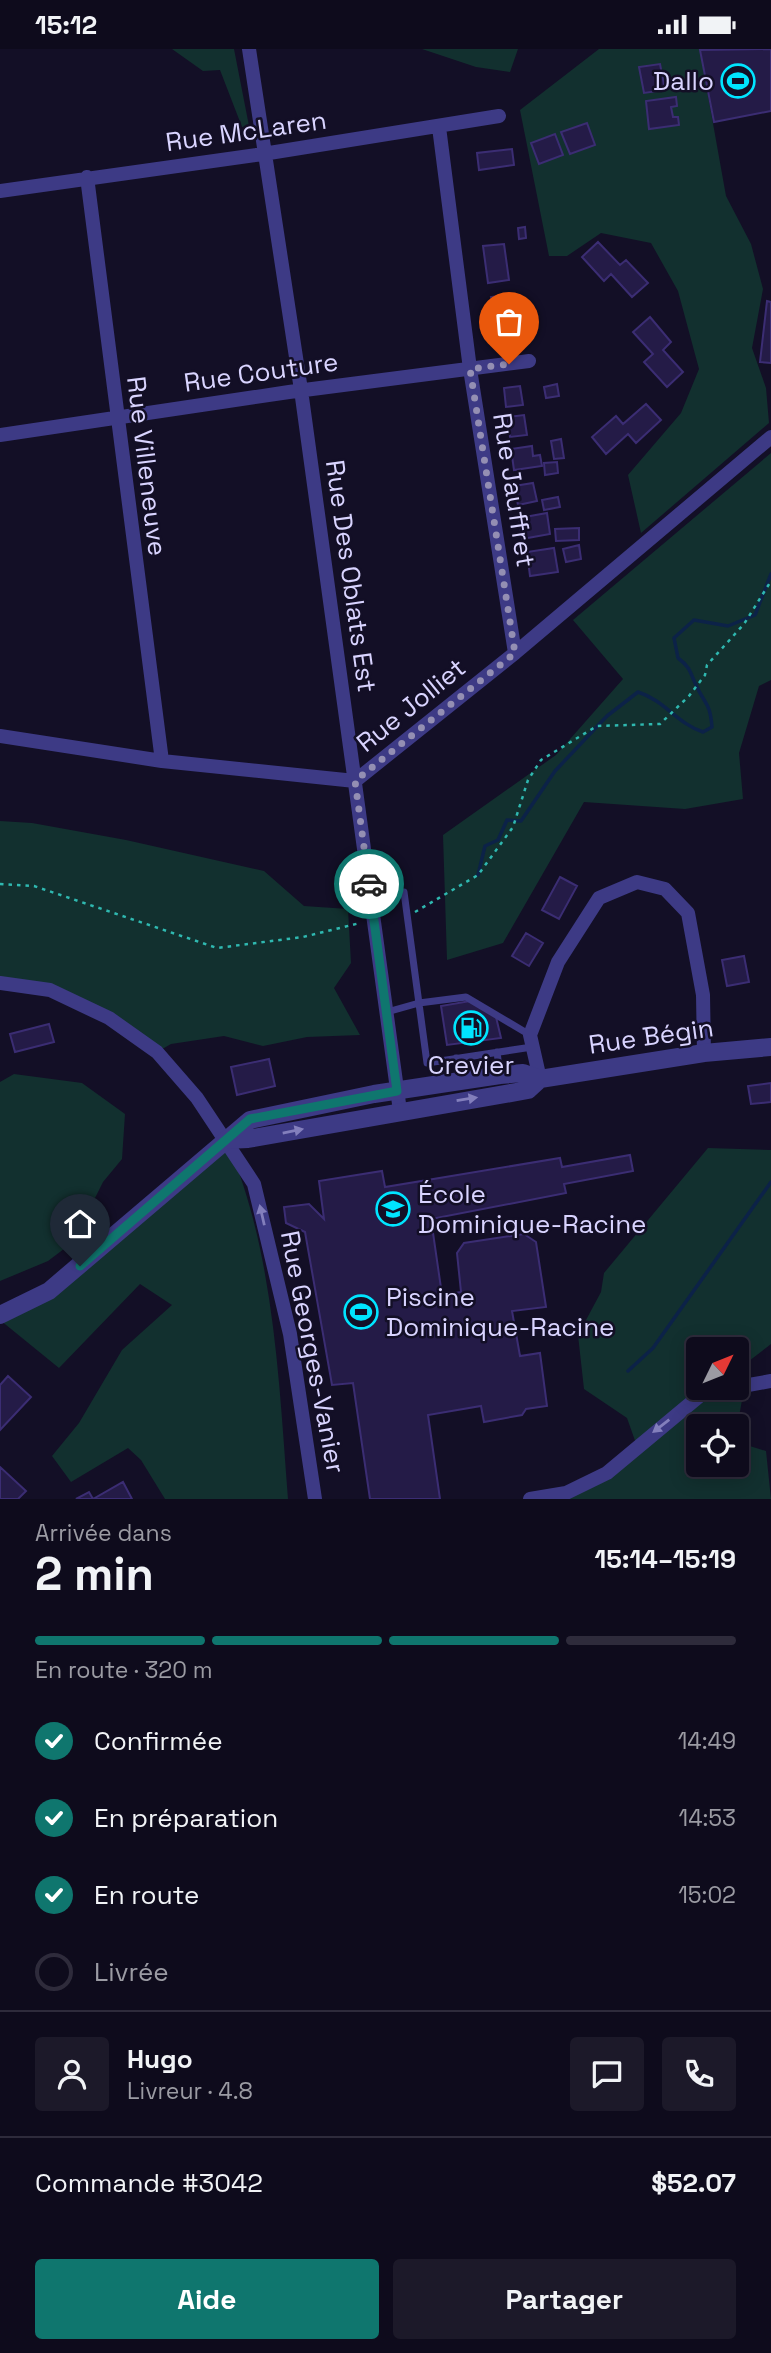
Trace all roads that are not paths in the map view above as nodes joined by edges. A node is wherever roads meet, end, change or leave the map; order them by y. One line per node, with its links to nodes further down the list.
1 (249, 49): 4 (street, Rue Des Oblats Est)
2 (499, 116): 3 (street, Rue McLaren)
3 (439, 127): 4 (street, Rue McLaren); 8 (street, Rue Jauffret)
4 (263, 155): 5 (street, Rue McLaren); 9 (street, Rue Des Oblats Est)
5 (87, 177): 6 (street, Rue McLaren); 10 (street, Rue Villeneuve)
6 (0, 191)
7 (529, 361): 8 (street, Rue Couture)
8 (470, 369): 9 (street, Rue Couture); 13 (street, Rue Jauffret)
9 (301, 390): 10 (street, Rue Couture); 16 (street, Rue Des Oblats Est)
10 (115, 418): 11 (street, Rue Couture); 15 (street, Rue Villeneuve)
11 (0, 435)
12 (771, 437): 13 (street, Rue Jolliet)
13 (515, 653): 16 (street, Rue Jolliet)
14 (0, 736): 15 (street, Rue Jolliet)
15 (162, 761): 16 (street, Rue Jolliet)
16 (355, 781): 17 (street, Rue Des Oblats Est)
17 (370, 894): 19 (lane); 20 (street, Rue Des Oblats Est)
18 (0, 983): 31 (street, Rue Georges-Vanier)
19 (419, 1003): 20 (lane); 21 (lane); 25 (lane)
20 (387, 1012): 29 (street, Rue Des Oblats Est)
21 (531, 1041): 23 (lane); 24 (street); 27 (street)
22 (771, 1047): 24 (street, Rue Bégin)
23 (497, 1052): 25 (lane); 26 (lane)
24 (704, 1053): 27 (street, Rue Bégin)
25 (456, 1058): 28 (lane)
26 (500, 1075): 27 (street, Rue Bégin); 28 (street, Rue Bégin)
27 (540, 1080): 30 (street, Rue Bégin, one-way to 27)
28 (459, 1082): 29 (street, Rue Bégin)
29 (397, 1091): 30 (street, Rue Des Oblats Est); 31 (street, Rue Bégin)
30 (400, 1111): 31 (street, Rue Bégin, one-way to 30)
31 (226, 1140): 32 (street, Rue Bégin); 36 (street, Rue Georges-Vanier, one-way to 31)
32 (0, 1315)
33 (771, 1381): 34 (street)
34 (749, 1385)
35 (694, 1400): 37 (street, one-way to 37)
36 (315, 1499)
37 (530, 1499)

